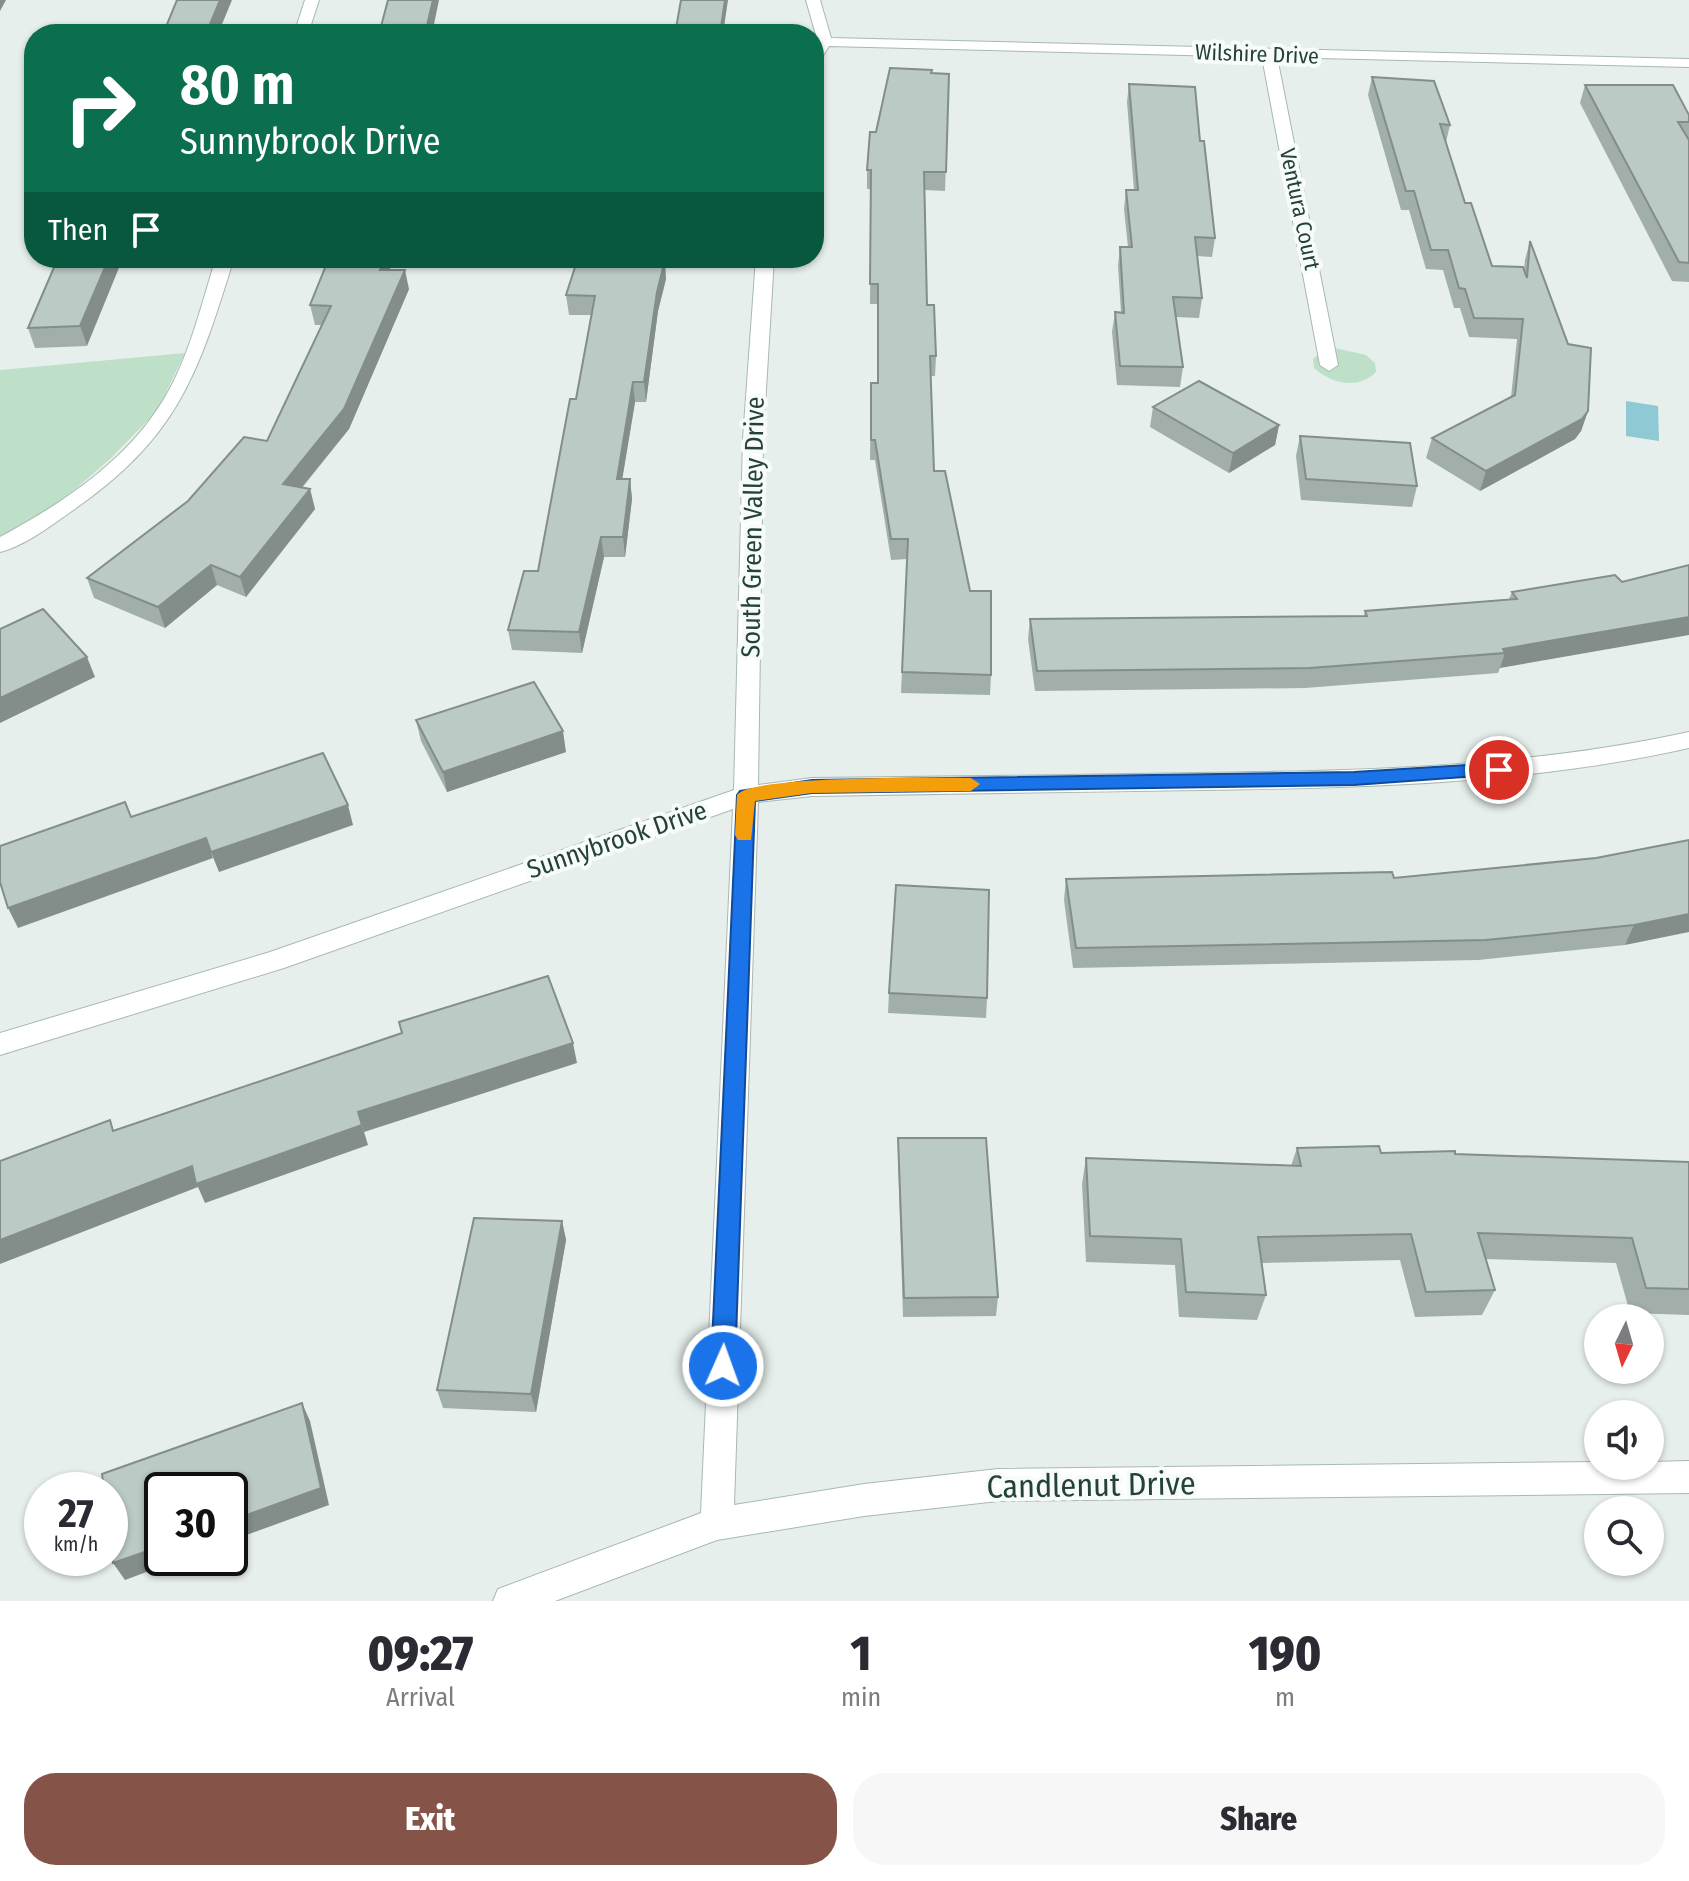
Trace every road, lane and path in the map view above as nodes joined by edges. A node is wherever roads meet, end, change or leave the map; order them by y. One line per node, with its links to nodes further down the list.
1 (312, 0): 3 (street)
2 (813, 0): 4 (street)
3 (304, 24)
4 (820, 24)
5 (824, 38): 6 (street)
6 (825, 42): 7 (street, Wilshire Drive)
7 (1269, 54): 8 (street, Wilshire Drive); 11 (street, Ventura Court)
8 (1689, 63)
9 (222, 268): 12 (street)
10 (764, 268): 14 (street, South Green Valley Drive)
11 (1329, 365)
12 (0, 546)
13 (1689, 740): 14 (street, Sunnybrook Drive)
14 (746, 795): 15 (street, Sunnybrook Drive); 17 (street, South Green Valley Drive)
15 (0, 1044)
16 (1689, 1477): 17 (street, Candlenut Drive)
17 (717, 1524): 18 (street, Candlenut Drive)
18 (510, 1601)

